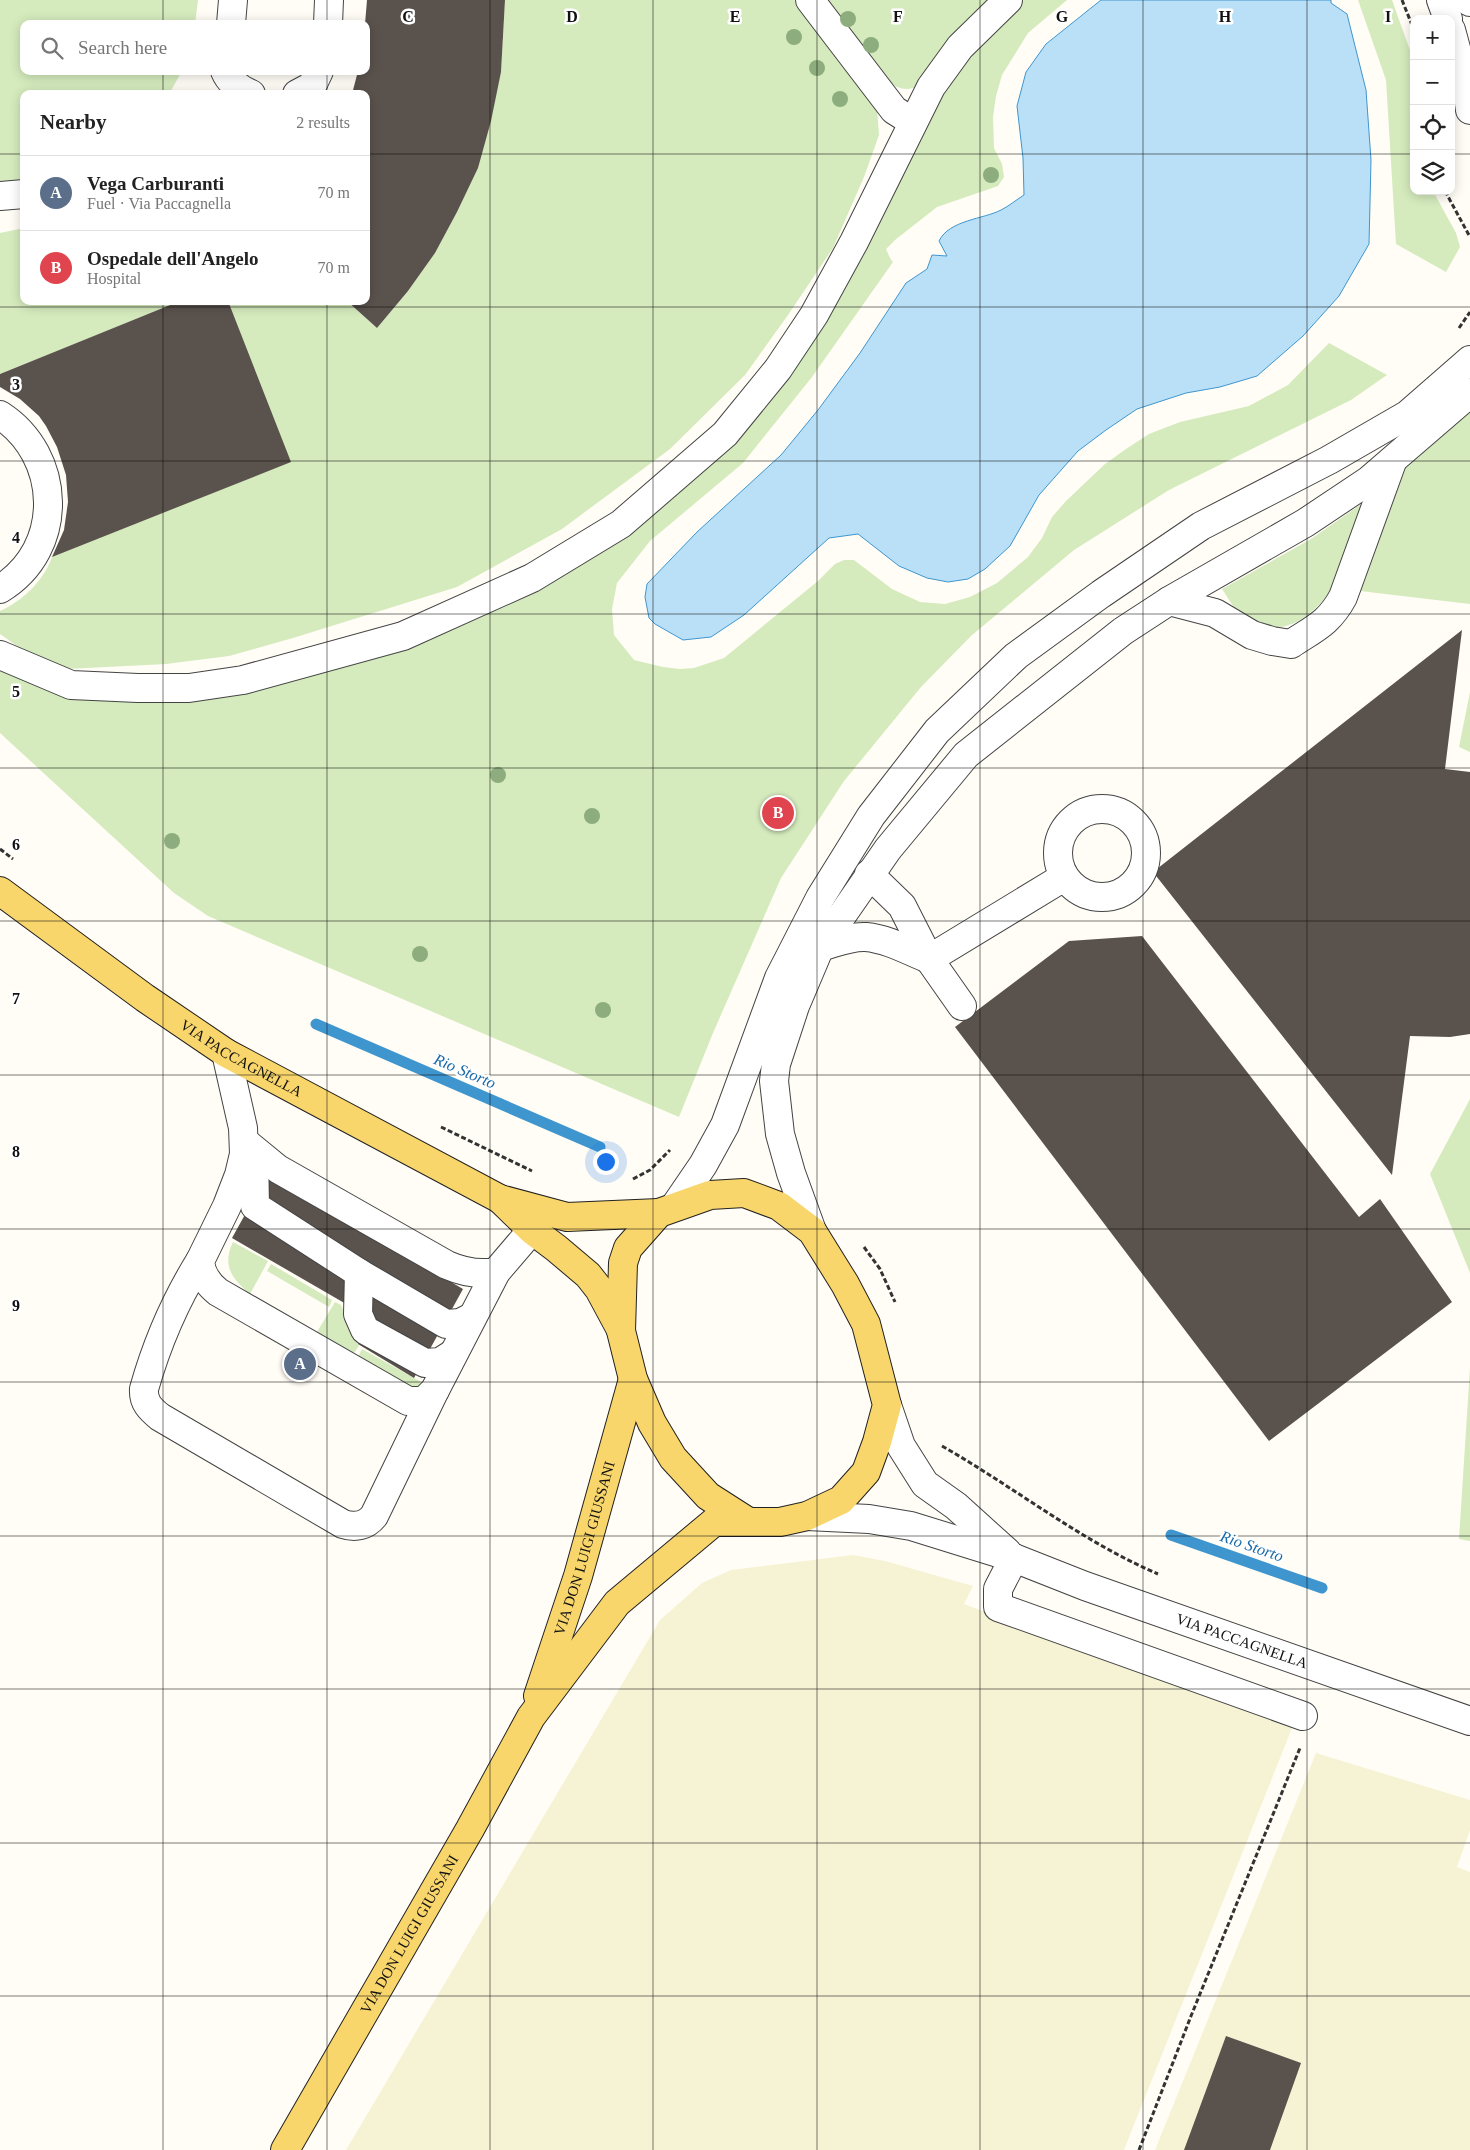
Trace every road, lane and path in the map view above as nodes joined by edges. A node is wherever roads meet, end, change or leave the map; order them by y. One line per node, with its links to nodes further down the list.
1 (233, 0): 11 (street)
2 (329, 0): 12 (street)
3 (810, 0): 19 (street)
4 (1008, 0): 19 (street)
5 (1402, 0): 10 (path)
6 (1441, 0): 9 (street)
7 (1467, 0): 8 (street)
8 (1470, 2)
9 (1447, 15)
10 (1410, 19)
11 (231, 20)
12 (328, 20)
13 (1455, 45): 18 (street)
14 (227, 75): 16 (street)
15 (317, 75): 17 (street)
16 (241, 90)
17 (304, 90)
18 (1470, 110)
19 (913, 122): 30 (street)
20 (20, 194): 22 (street)
21 (1447, 195): 23 (path)
22 (0, 196)
23 (1470, 237)
24 (1470, 360): 46 (street)
25 (1470, 393): 27 (street)
26 (0, 415): 28 (street)
27 (1393, 460): 29 (street); 29 (street)
28 (0, 589)
29 (1168, 601): 33 (street)
30 (0, 655)
31 (0, 849): 32 (path)
32 (15, 861)
33 (869, 874): 36 (street); 37 (street)
34 (1064, 876): 37 (street)
35 (0, 891): 39 (main road, VIA PACCAGNELLA)
36 (820, 947): 37 (street); 48 (street)
37 (929, 959): 38 (street)
38 (962, 1006)
39 (226, 1054): 42 (street); 45 (main road, VIA PACCAGNELLA)
40 (440, 1126): 43 (path)
41 (675, 1145): 44 (path)
42 (249, 1146): 50 (street); 51 (street); 52 (street)
43 (541, 1175)
44 (626, 1183)
45 (500, 1199): 46 (main road, VIA PACCAGNELLA); 47 (main road, VIA PACCAGNELLA)
46 (667, 1209): 48 (main road); 55 (main road)
47 (532, 1230): 51 (street); 55 (main road, VIA PACCAGNELLA)
48 (812, 1231): 59 (main road)
49 (860, 1242): 53 (path)
50 (200, 1261): 58 (street); 58 (street)
51 (496, 1272): 54 (street)
52 (359, 1273): 54 (street); 56 (street)
53 (897, 1306)
54 (472, 1317): 56 (street)
55 (621, 1331): 57 (main road)
56 (451, 1355): 58 (street)
57 (634, 1379): 62 (main road); 66 (main road, VIA DON LUIGI GIUSSANI)
58 (435, 1390)
59 (887, 1405): 61 (main road, VIA DON LUIGI GIUSSANI); 63 (street, VIA PACCAGNELLA)
60 (941, 1445): 64 (path)
61 (807, 1516): 62 (main road, VIA DON LUIGI GIUSSANI); 63 (street, VIA PACCAGNELLA)
62 (747, 1521): 66 (main road, VIA DON LUIGI GIUSSANI)
63 (1014, 1558): 65 (street); 67 (street, VIA PACCAGNELLA)
64 (1152, 1571)
65 (1302, 1716): 69 (path)
66 (531, 1717): 68 (main road, VIA DON LUIGI GIUSSANI)
67 (1470, 1721)
68 (285, 2150)
69 (1139, 2150)

